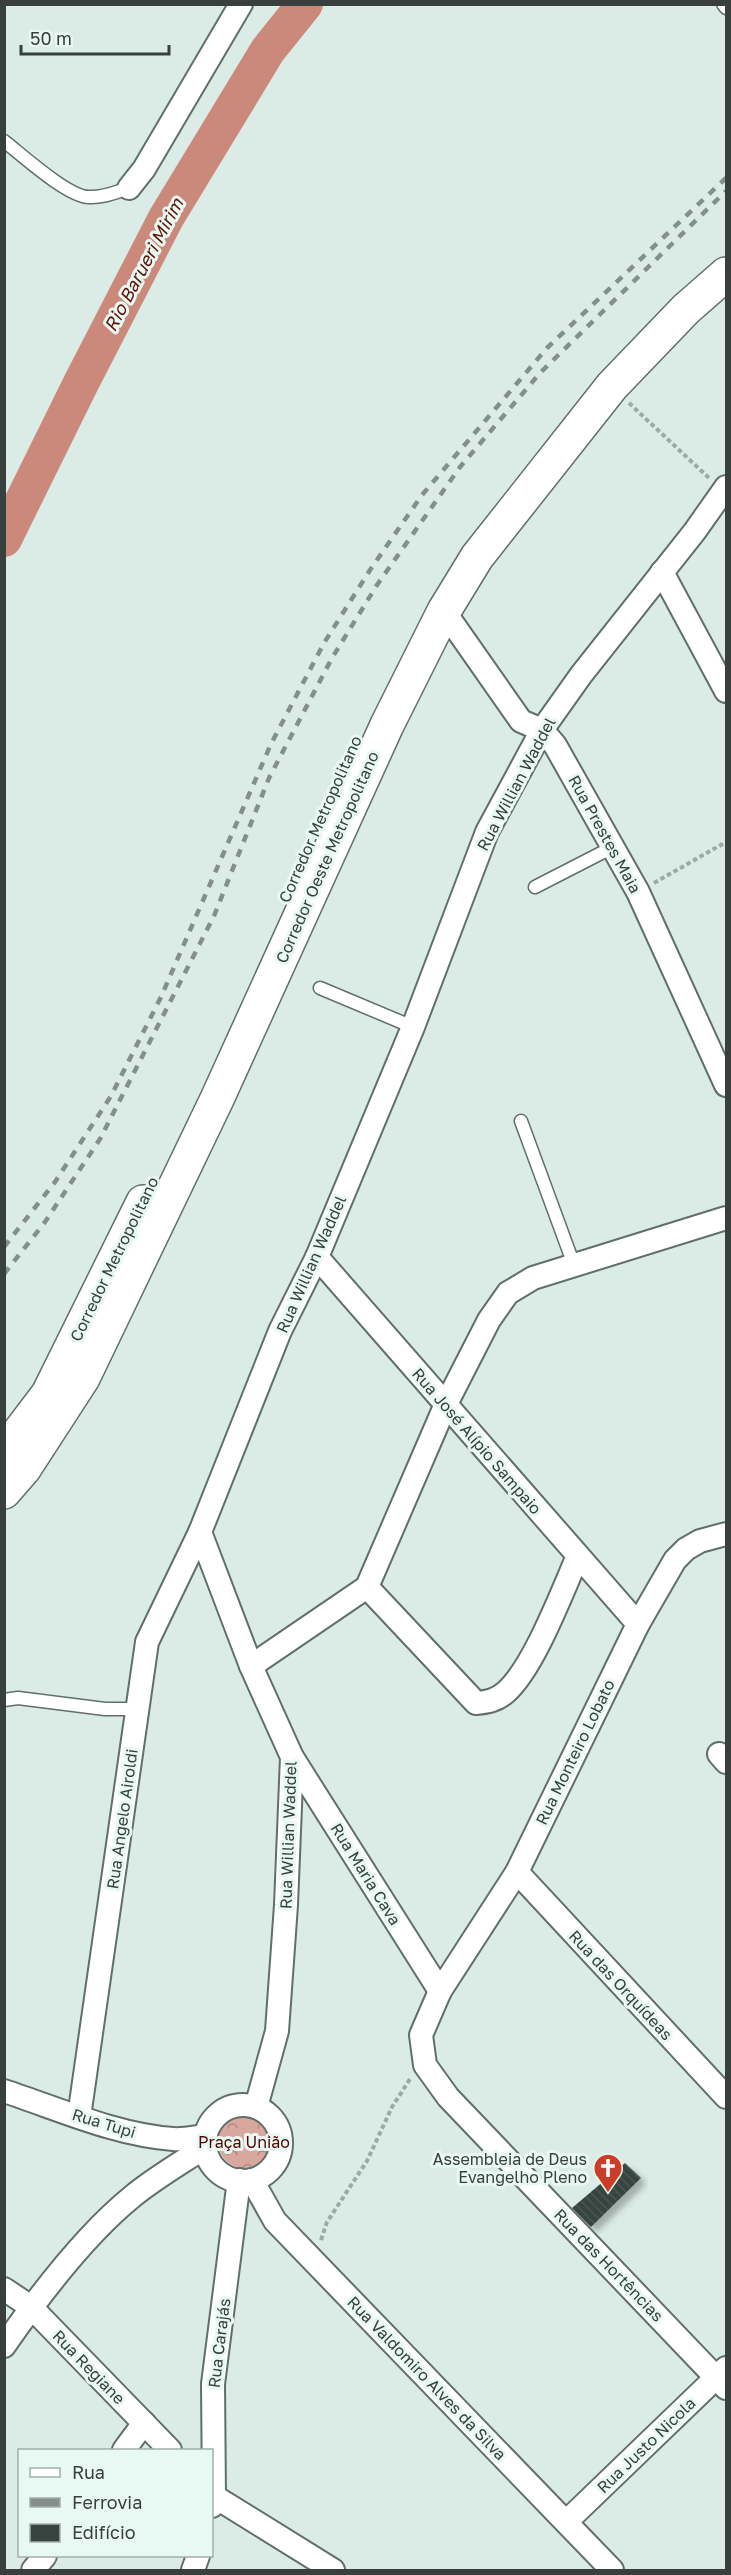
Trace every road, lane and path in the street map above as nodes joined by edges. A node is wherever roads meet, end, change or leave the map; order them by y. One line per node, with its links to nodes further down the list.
1 (241, 4): 5 (street)
2 (723, 4): 3 (lane)
3 (726, 8)
4 (4, 141): 5 (lane)
5 (129, 188)
6 (726, 248): 9 (main road, Corredor Metropolitano)
7 (726, 274): 8 (main road, Corredor Oeste Metropolitano)
8 (612, 386): 10 (path); 12 (main road, Corredor Oeste Metropolitano)
9 (507, 483): 12 (main road); 27 (main road, Corredor Metropolitano)
10 (725, 489): 11 (street, Rua Willian Waddel)
11 (662, 572): 13 (street); 14 (street, Rua Willian Waddel)
12 (444, 611): 14 (street, Rua Prestes Maia); 28 (main road, Corredor Oeste Metropolitano)
13 (726, 691)
14 (542, 730): 16 (street, Rua Prestes Maia); 20 (street, Rua Willian Waddel)
15 (726, 842): 18 (path)
16 (613, 847): 17 (lane); 18 (street, Rua Prestes Maia)
17 (535, 887)
18 (638, 892): 21 (street, Rua Prestes Maia)
19 (320, 988): 20 (lane)
20 (413, 1027): 24 (street, Rua Willian Waddel)
21 (726, 1085)
22 (521, 1121): 25 (lane)
23 (726, 1218): 25 (street)
24 (317, 1257): 26 (street, Rua José Alípio Sampaio); 29 (street, Rua Willian Waddel)
25 (574, 1265): 26 (street)
26 (446, 1404): 31 (street, Rua José Alípio Sampaio); 32 (street)
27 (4, 1452)
28 (4, 1492)
29 (200, 1532): 34 (street, Rua Willian Waddel); 36 (street, Rua Angelo Airoldi)
30 (726, 1534): 33 (street, Rua Monteiro Lobato)
31 (578, 1556): 32 (street); 33 (street, Rua José Alípio Sampaio)
32 (367, 1587): 34 (street)
33 (638, 1624): 38 (street, Rua Monteiro Lobato)
34 (251, 1666): 37 (street, Rua Willian Waddel)
35 (4, 1700): 36 (lane)
36 (137, 1709): 44 (street, Rua Angelo Airoldi)
37 (292, 1757): 39 (street, Rua Maria Cava); 43 (street, Rua Willian Waddel)
38 (517, 1872): 39 (street, Rua Monteiro Lobato); 42 (street, Rua das Orquídeas)
39 (440, 1991): 40 (street, Rua das Hortências)
40 (425, 2065): 47 (path); 51 (street, Rua das Hortências)
41 (4, 2091): 44 (street, Rua Tupi)
42 (726, 2097)
43 (256, 2107): 45 (street); 46 (street)
44 (80, 2116): 45 (street, Rua Tupi)
45 (205, 2141): 46 (street); 49 (street)
46 (246, 2180): 47 (street, Rua Valdomiro Alves da Silva); 55 (street, Rua Carajás)
47 (313, 2260): 57 (street, Rua Valdomiro Alves da Silva)
48 (4, 2289): 49 (street, Rua Regiane)
49 (31, 2307): 50 (street); 52 (street, Rua Regiane)
50 (4, 2346)
51 (723, 2378): 57 (street, Rua Justo Nicola)
52 (144, 2423): 53 (street); 54 (street, Rua Regiane)
53 (124, 2449)
54 (168, 2449)
55 (212, 2449)
56 (213, 2500): 60 (street)
57 (566, 2522): 61 (street, Rua Valdomiro Alves da Silva)
58 (44, 2557): 59 (street)
59 (33, 2571)
60 (333, 2571)
61 (612, 2571)

